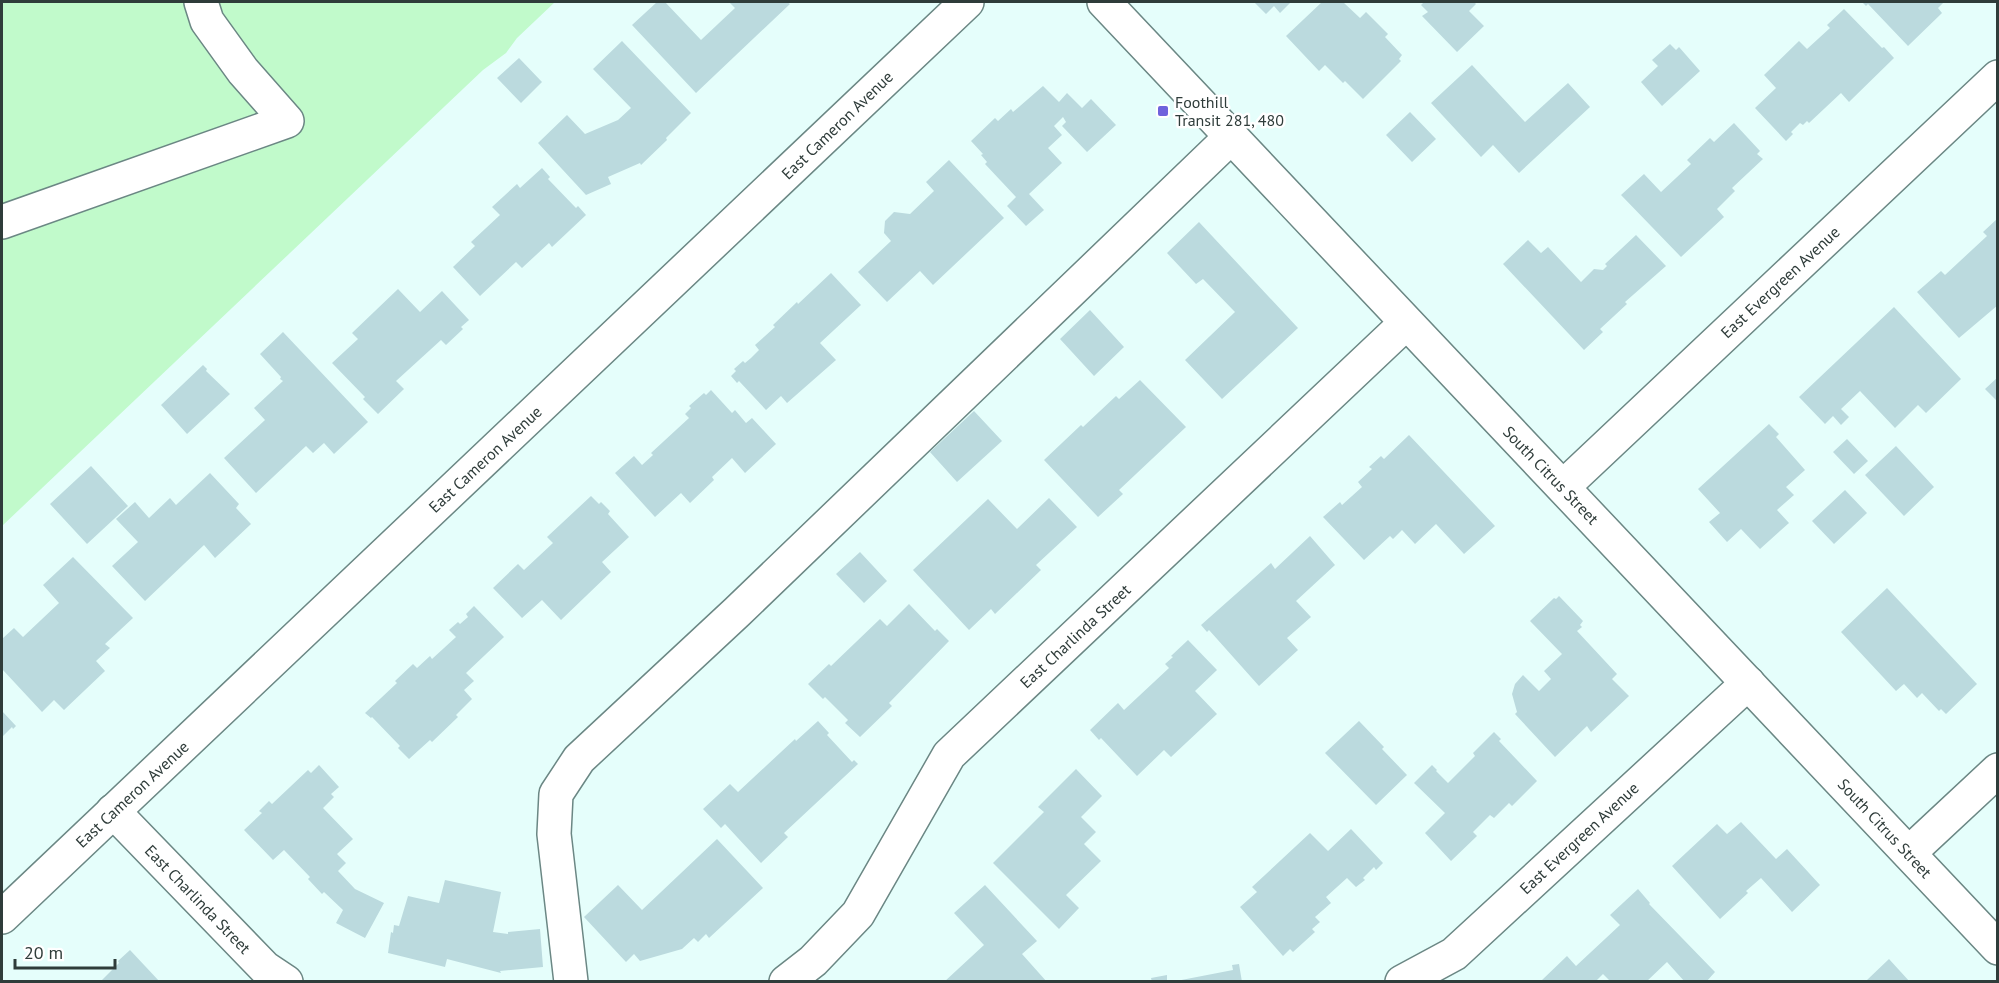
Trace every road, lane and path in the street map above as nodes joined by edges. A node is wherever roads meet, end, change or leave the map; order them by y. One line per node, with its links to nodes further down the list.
1 (201, 2): 6 (main road)
2 (967, 2): 11 (main road, East Cameron Avenue)
3 (1104, 2): 5 (main road, South Citrus Street)
4 (1998, 77): 8 (main road, East Evergreen Avenue)
5 (1231, 137): 7 (main road, South Citrus Street); 16 (main road)
6 (2, 222)
7 (1406, 323): 8 (main road, South Citrus Street); 17 (main road, East Charlinda Street)
8 (1563, 487): 9 (main road, South Citrus Street)
9 (1748, 683): 12 (main road, South Citrus Street); 18 (main road, East Evergreen Avenue)
10 (1998, 770): 12 (main road)
11 (113, 811): 13 (main road, East Cameron Avenue); 15 (main road, East Charlinda Street)
12 (1909, 853): 14 (main road, South Citrus Street)
13 (2, 916)
14 (1998, 948)
15 (286, 981)
16 (571, 981)
17 (786, 981)
18 (1402, 981)

